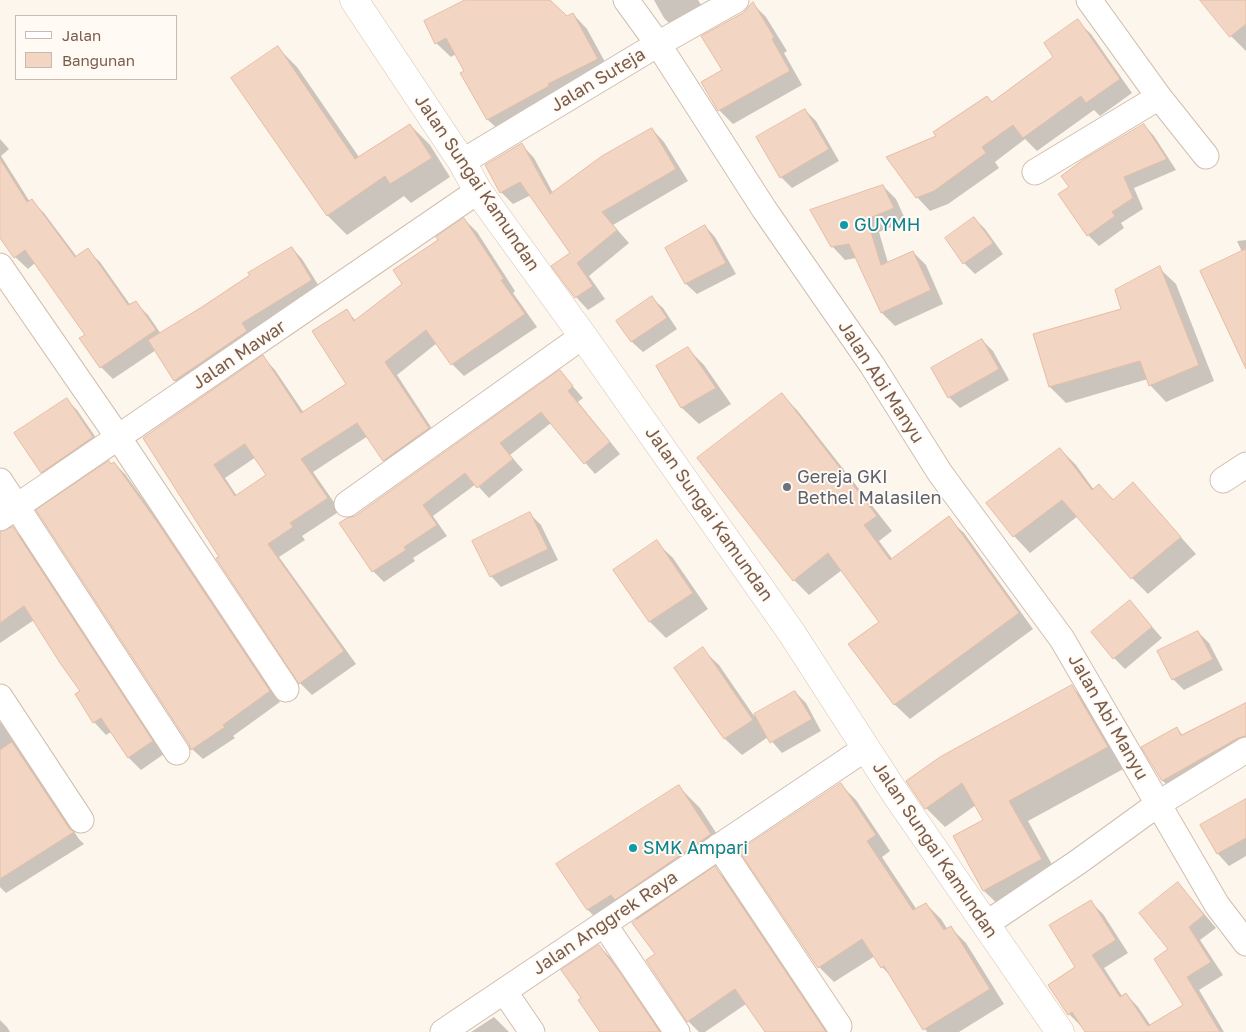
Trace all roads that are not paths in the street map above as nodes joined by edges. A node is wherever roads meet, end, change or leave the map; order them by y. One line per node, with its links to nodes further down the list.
1 (354, 0): 8 (main road, Jalan Sungai Kamundan)
2 (626, 0): 5 (street, Jalan Abi Manyu)
3 (736, 0): 5 (street, Jalan Suteja)
4 (1089, 0): 6 (street)
5 (658, 44): 8 (street, Jalan Suteja); 24 (street, Jalan Abi Manyu)
6 (1159, 97): 7 (street); 9 (street)
7 (1206, 156)
8 (462, 162): 10 (main road, Jalan Sungai Kamundan)
9 (1035, 172)
10 (478, 191): 12 (main road, Jalan Sungai Kamundan); 13 (street, Jalan Mawar)
11 (0, 266): 13 (street)
12 (583, 336): 17 (street); 21 (main road, Jalan Sungai Kamundan)
13 (118, 437): 18 (street, Jalan Mawar); 19 (street)
14 (1246, 465): 15 (street)
15 (1223, 480)
16 (0, 481): 18 (street)
17 (347, 504)
18 (8, 512): 23 (street)
19 (286, 689)
20 (0, 697): 25 (street)
21 (866, 748): 26 (street, Jalan Anggrek Raya); 28 (main road, Jalan Sungai Kamundan)
22 (1246, 750): 24 (street)
23 (177, 752)
24 (1158, 804): 28 (street); 29 (street, Jalan Abi Manyu)
25 (81, 820)
26 (719, 846): 27 (street, Jalan Anggrek Raya); 31 (street)
27 (604, 924): 30 (street, Jalan Anggrek Raya); 34 (street)
28 (986, 924): 35 (main road, Jalan Sungai Kamundan)
29 (1246, 943)
30 (504, 991): 32 (street, Jalan Anggrek Raya); 33 (street)
31 (839, 1026)
32 (443, 1032)
33 (532, 1032)
34 (677, 1032)
35 (1060, 1032)

